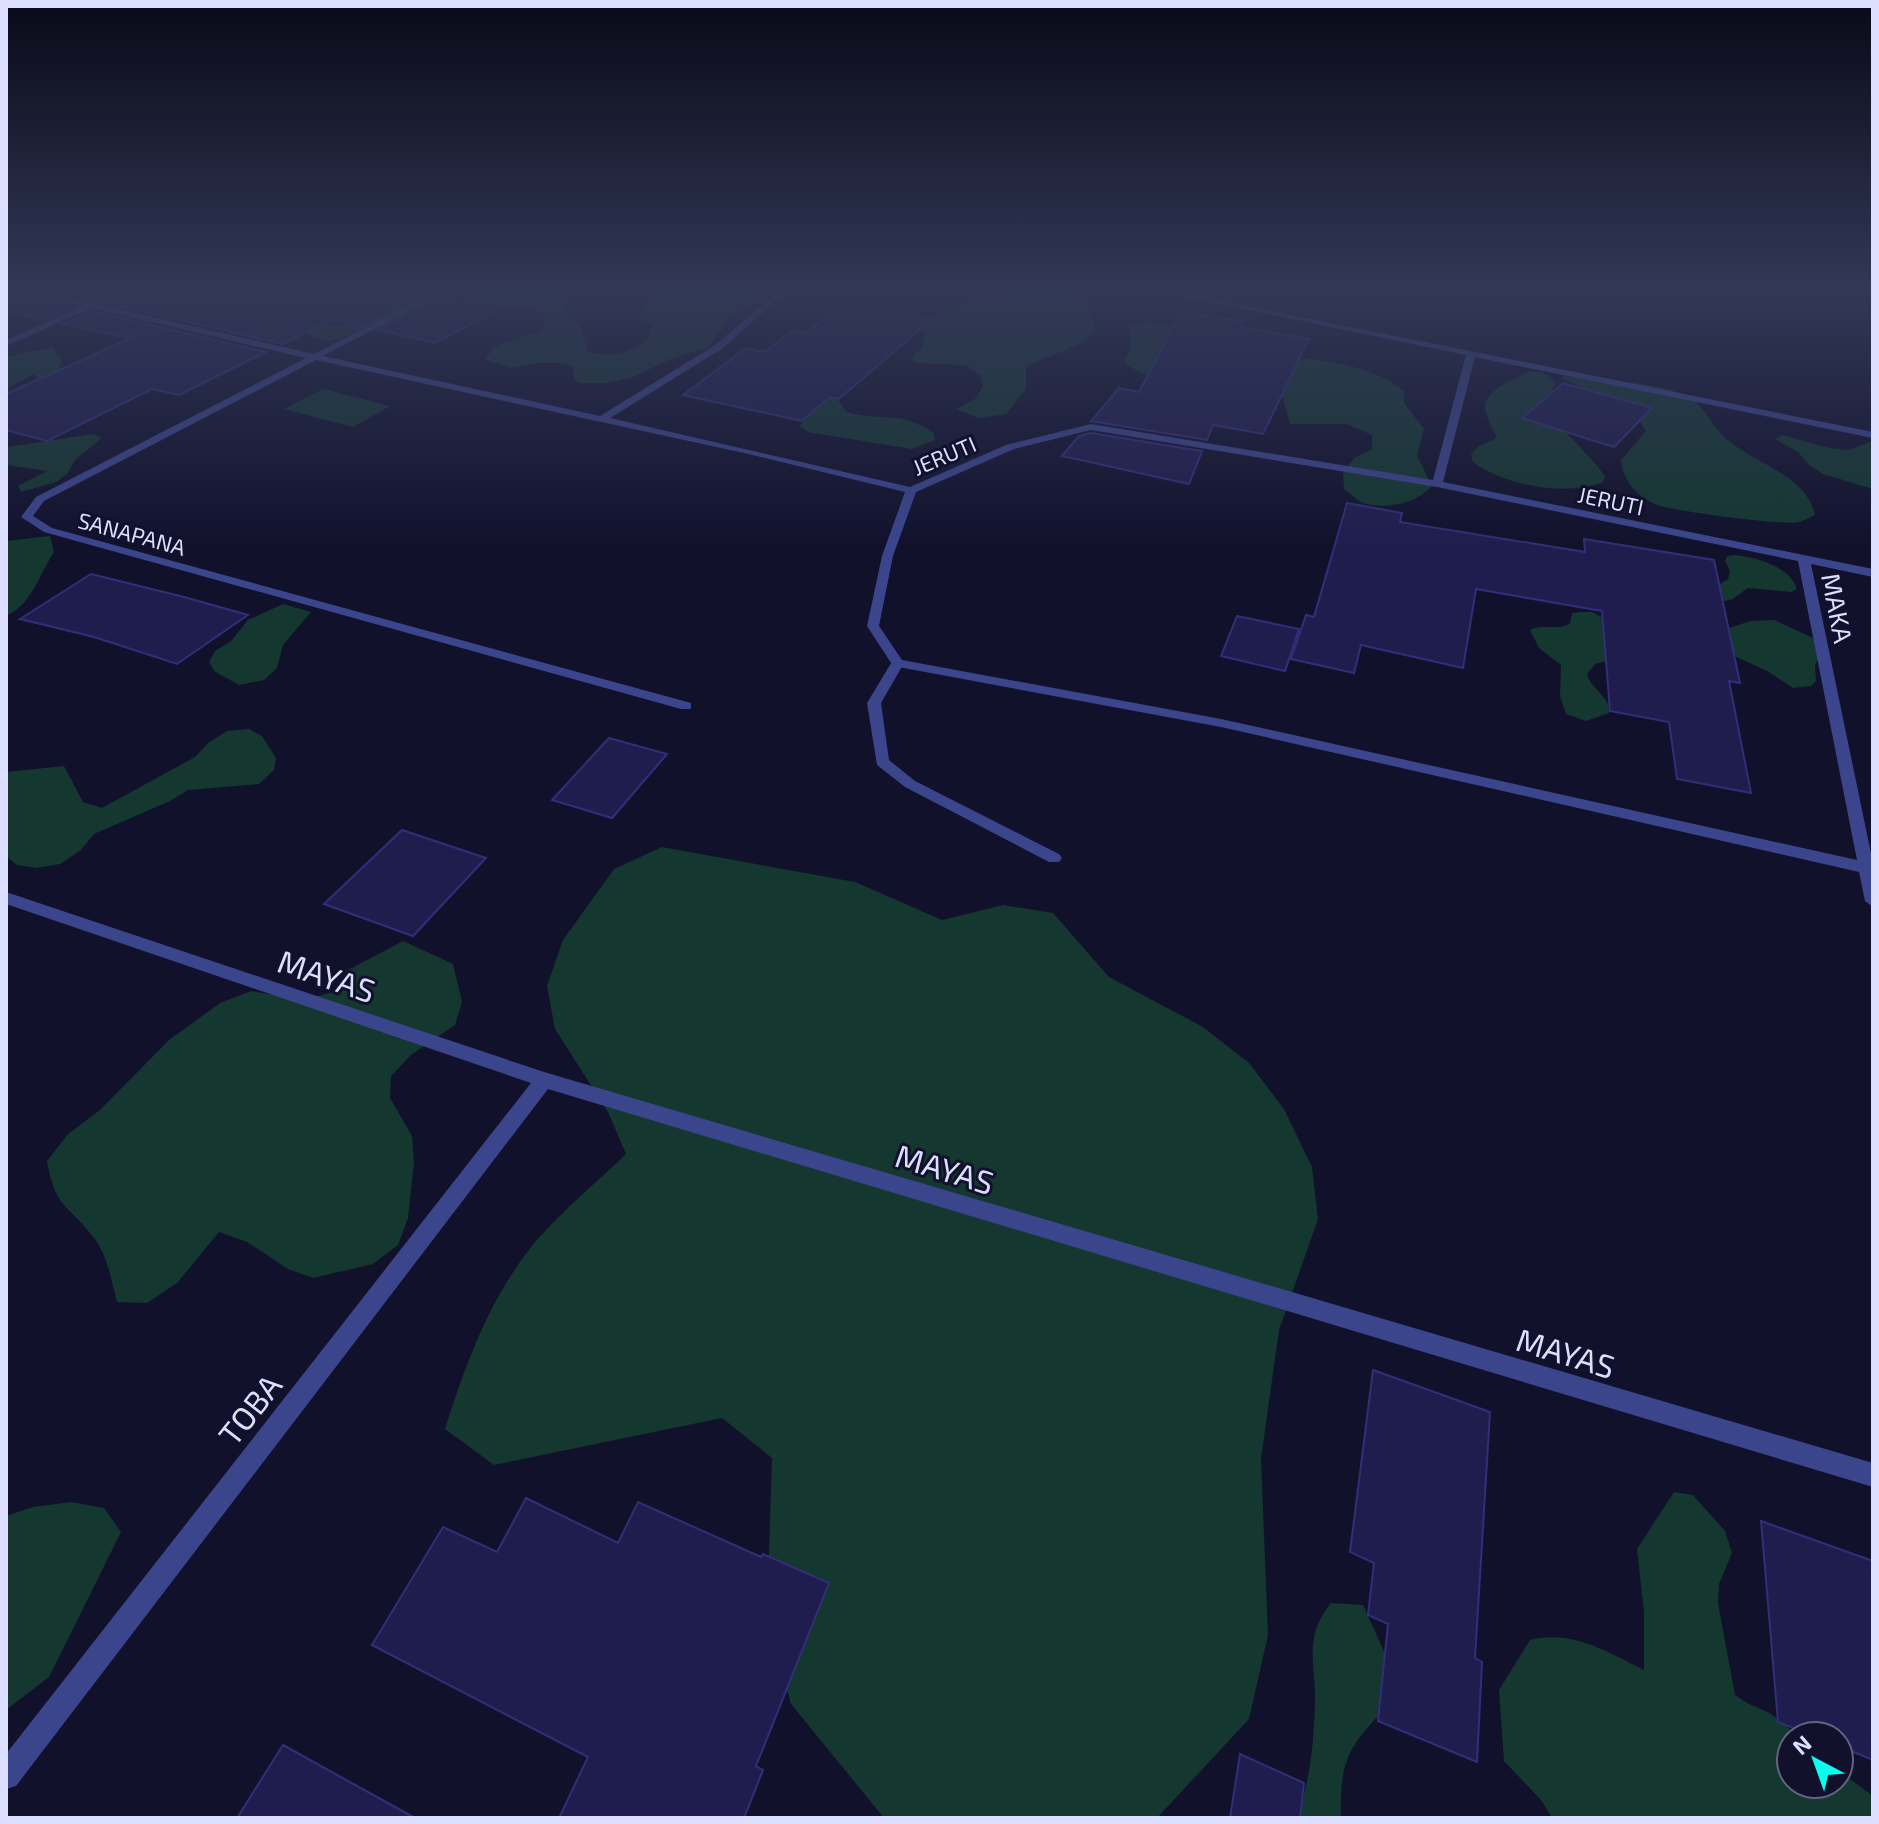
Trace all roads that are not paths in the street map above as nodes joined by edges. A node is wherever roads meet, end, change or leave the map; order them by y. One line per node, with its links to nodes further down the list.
1 (271, 377): 13 (street, SANAPANA)
2 (408, 377): 6 (street, JERUTI)
3 (669, 377): 6 (street)
4 (1465, 377): 8 (street)
5 (1586, 377): 7 (street)
6 (601, 419): 9 (street, JERUTI)
7 (1873, 435)
8 (1437, 484): 9 (street, JERUTI); 10 (street, JERUTI)
9 (911, 490): 12 (street)
10 (1804, 560): 11 (street, JERUTI); 15 (street, MAKA)
11 (1873, 573)
12 (898, 663): 14 (street); 15 (street)
13 (686, 706)
14 (1054, 858)
15 (1869, 868): 17 (street, MAKA)
16 (6, 898): 18 (street, MAYAS)
17 (1873, 901)
18 (544, 1080): 19 (street, MAYAS); 20 (street, TOBA)
19 (1873, 1475)
20 (6, 1776)

